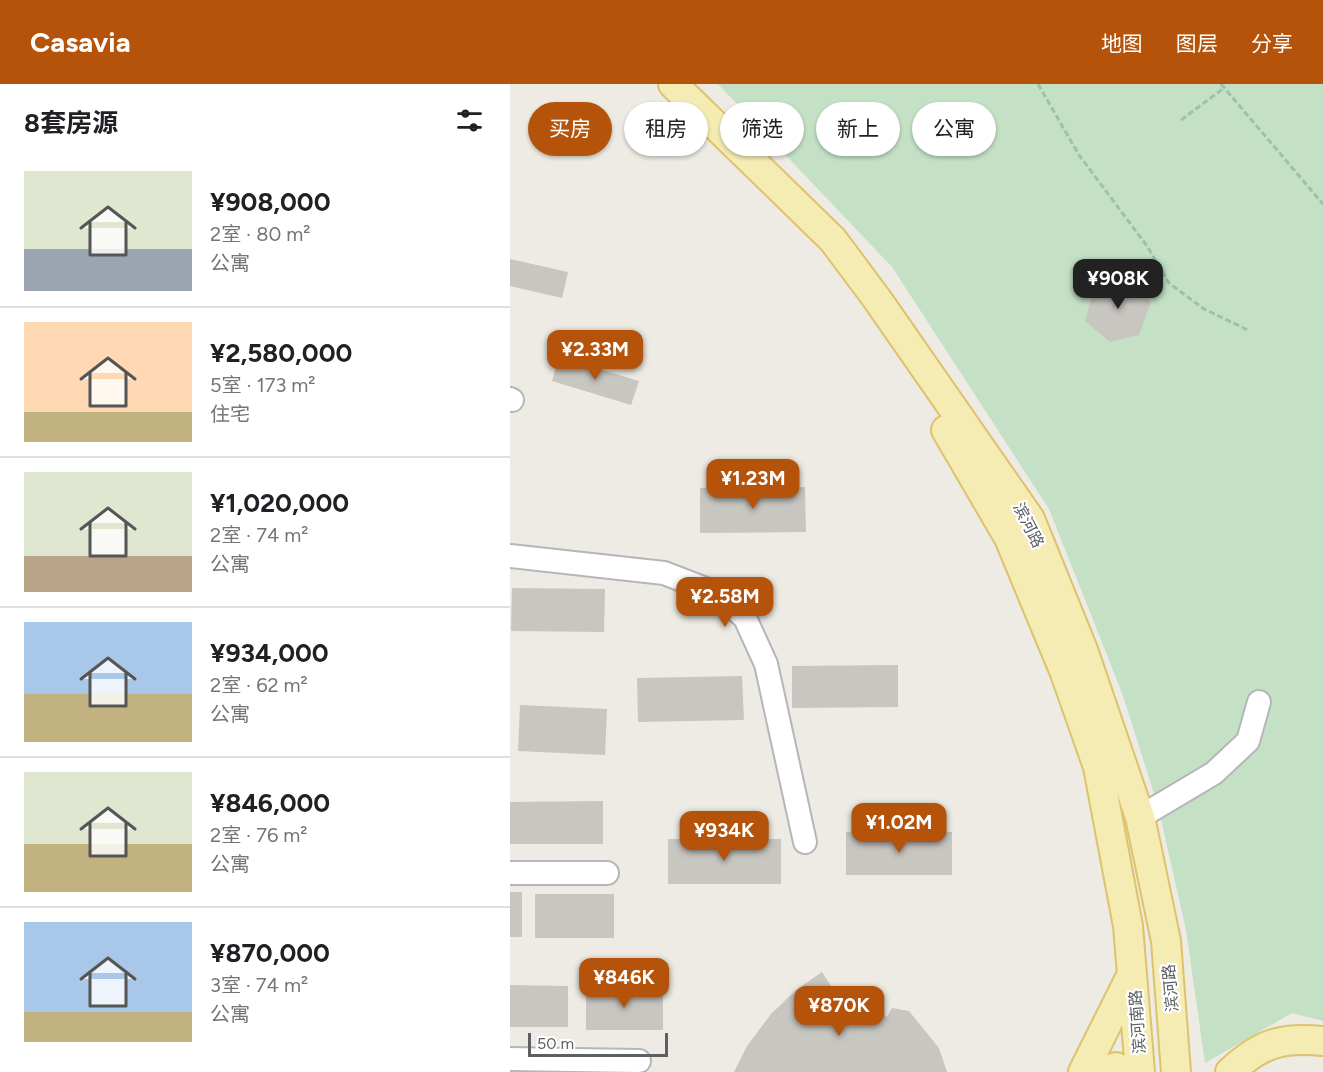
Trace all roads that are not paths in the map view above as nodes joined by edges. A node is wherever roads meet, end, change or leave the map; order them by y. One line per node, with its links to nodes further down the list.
1 (653, 84): 9 (main road, 滨河路)
2 (673, 84): 5 (main road, 滨河路)
3 (510, 555): 6 (street)
4 (1259, 702): 5 (street)
5 (1140, 817): 17 (main road, 滨河路)
6 (805, 842)
7 (510, 873): 8 (street)
8 (607, 873)
9 (1133, 972): 13 (main road); 16 (main road, 滨河南路)
10 (1323, 1041): 18 (main road)
11 (510, 1059): 12 (street)
12 (639, 1061)
13 (1083, 1072)
14 (1100, 1072): 15 (main road)
15 (1123, 1072)
16 (1140, 1072)
17 (1176, 1072)
18 (1230, 1072)

